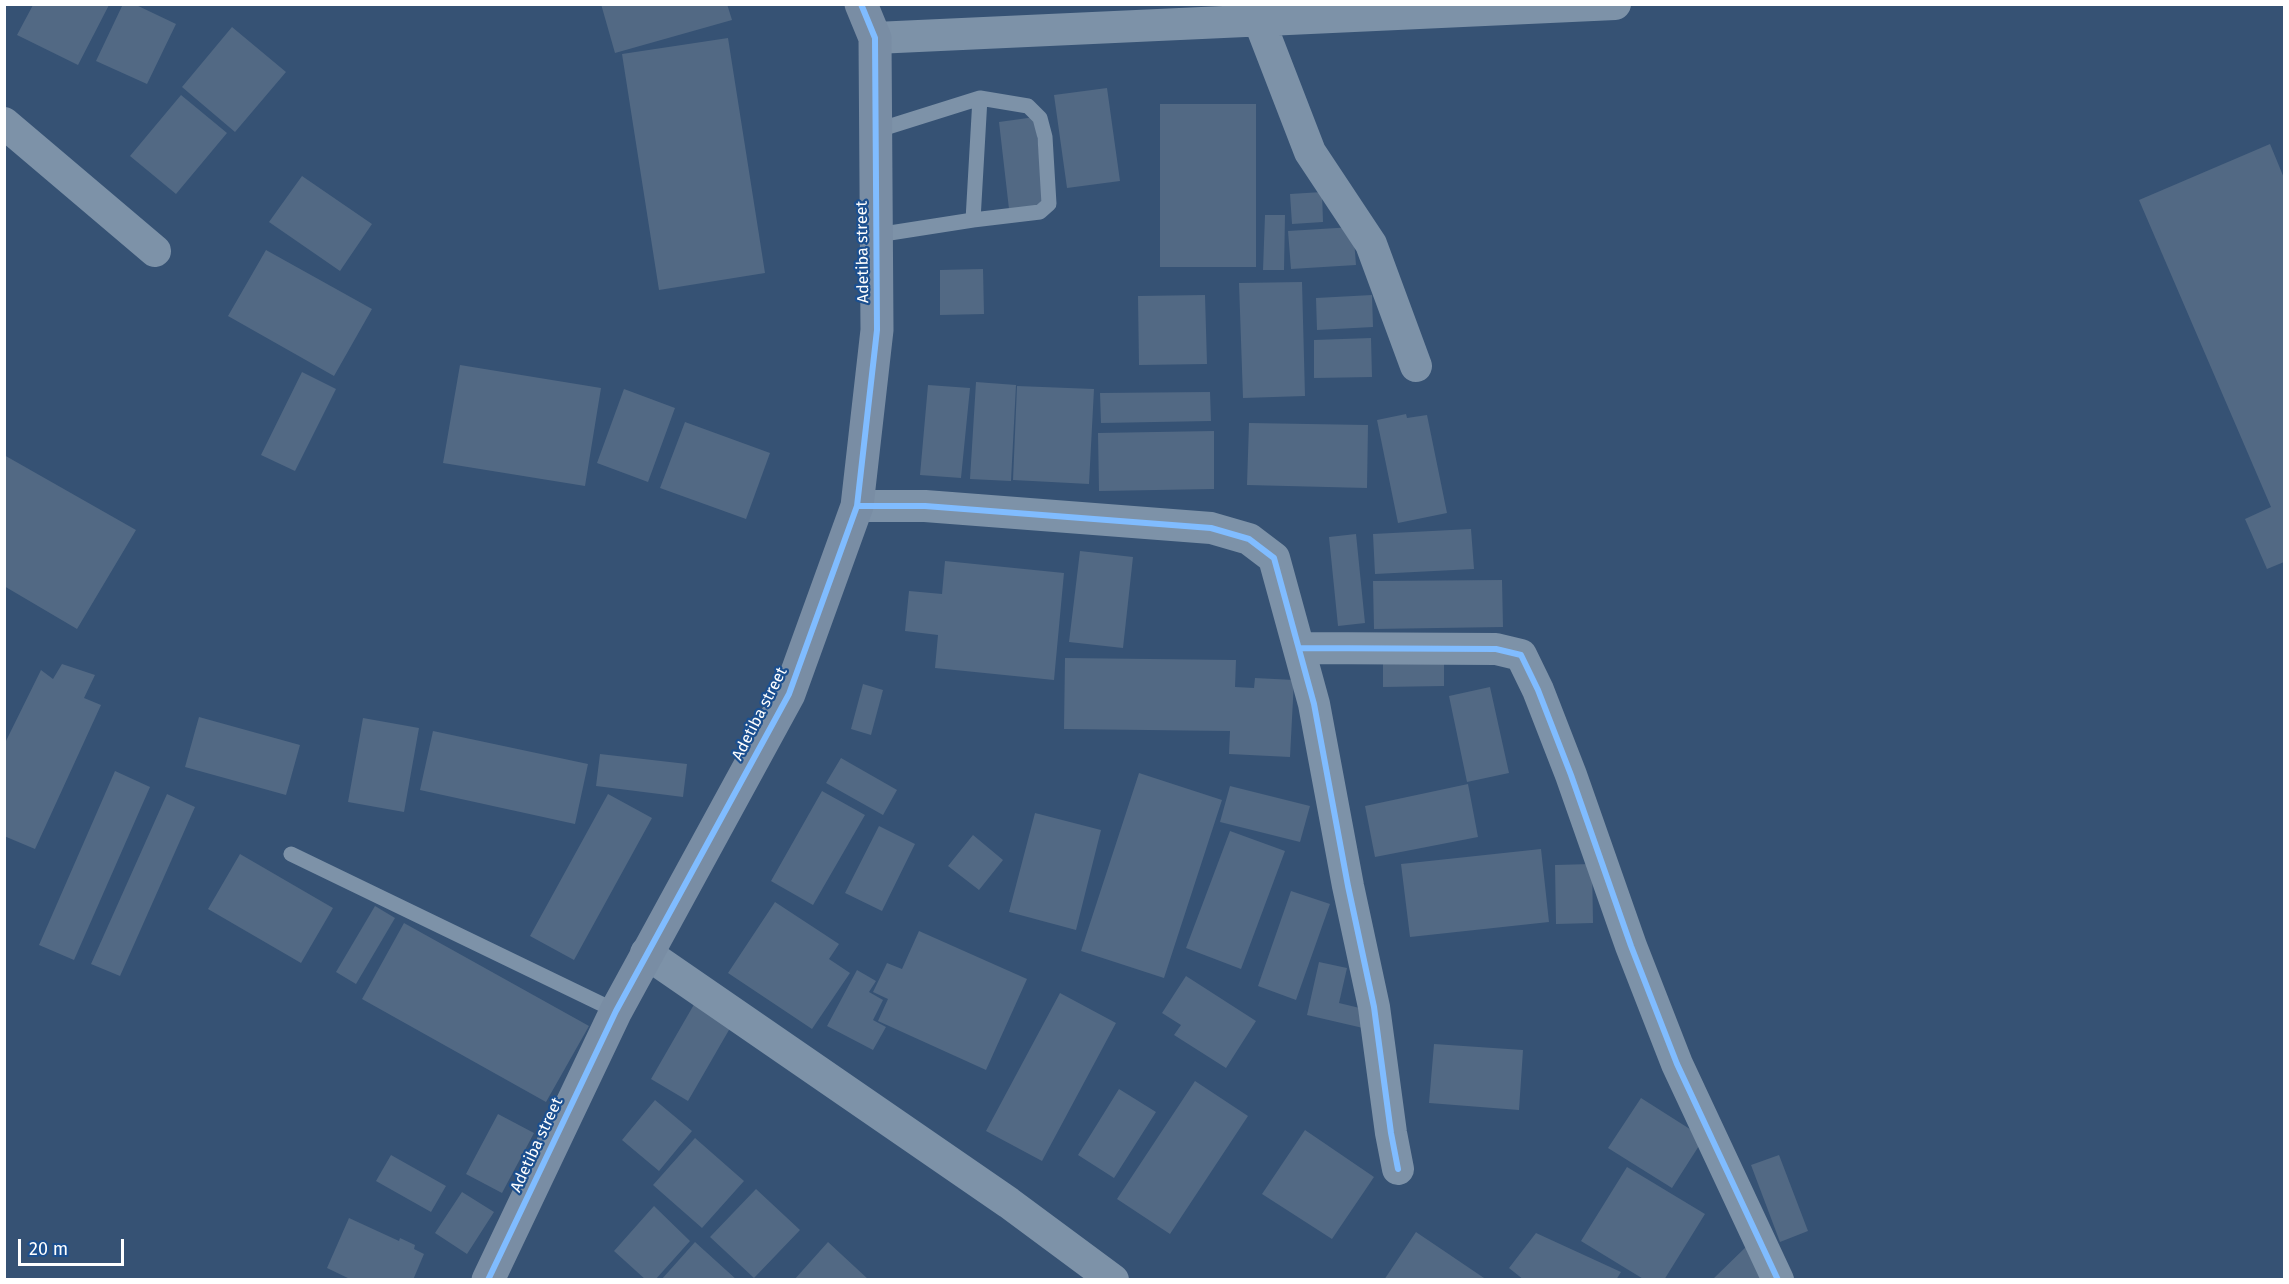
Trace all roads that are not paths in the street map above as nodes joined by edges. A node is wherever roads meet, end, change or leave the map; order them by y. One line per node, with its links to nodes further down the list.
1 (861, 4): 4 (street)
2 (1615, 4): 3 (street)
3 (1259, 20): 4 (street); 11 (street)
4 (875, 38): 7 (street, Adetiba street)
5 (980, 98): 7 (lane); 8 (lane); 8 (lane)
6 (4, 123): 10 (street)
7 (874, 131): 9 (street, Adetiba street)
8 (973, 220): 9 (lane)
9 (877, 235): 12 (street, Adetiba street)
10 (155, 251)
11 (1416, 366)
12 (857, 506): 13 (street); 15 (street, Adetiba street)
13 (1299, 648): 17 (street); 20 (street)
14 (291, 854): 16 (lane)
15 (646, 953): 16 (street, Adetiba street); 19 (street)
16 (616, 1011): 18 (street, Adetiba street)
17 (1398, 1169)
18 (489, 1279)
19 (1113, 1280)
20 (1778, 1280)

